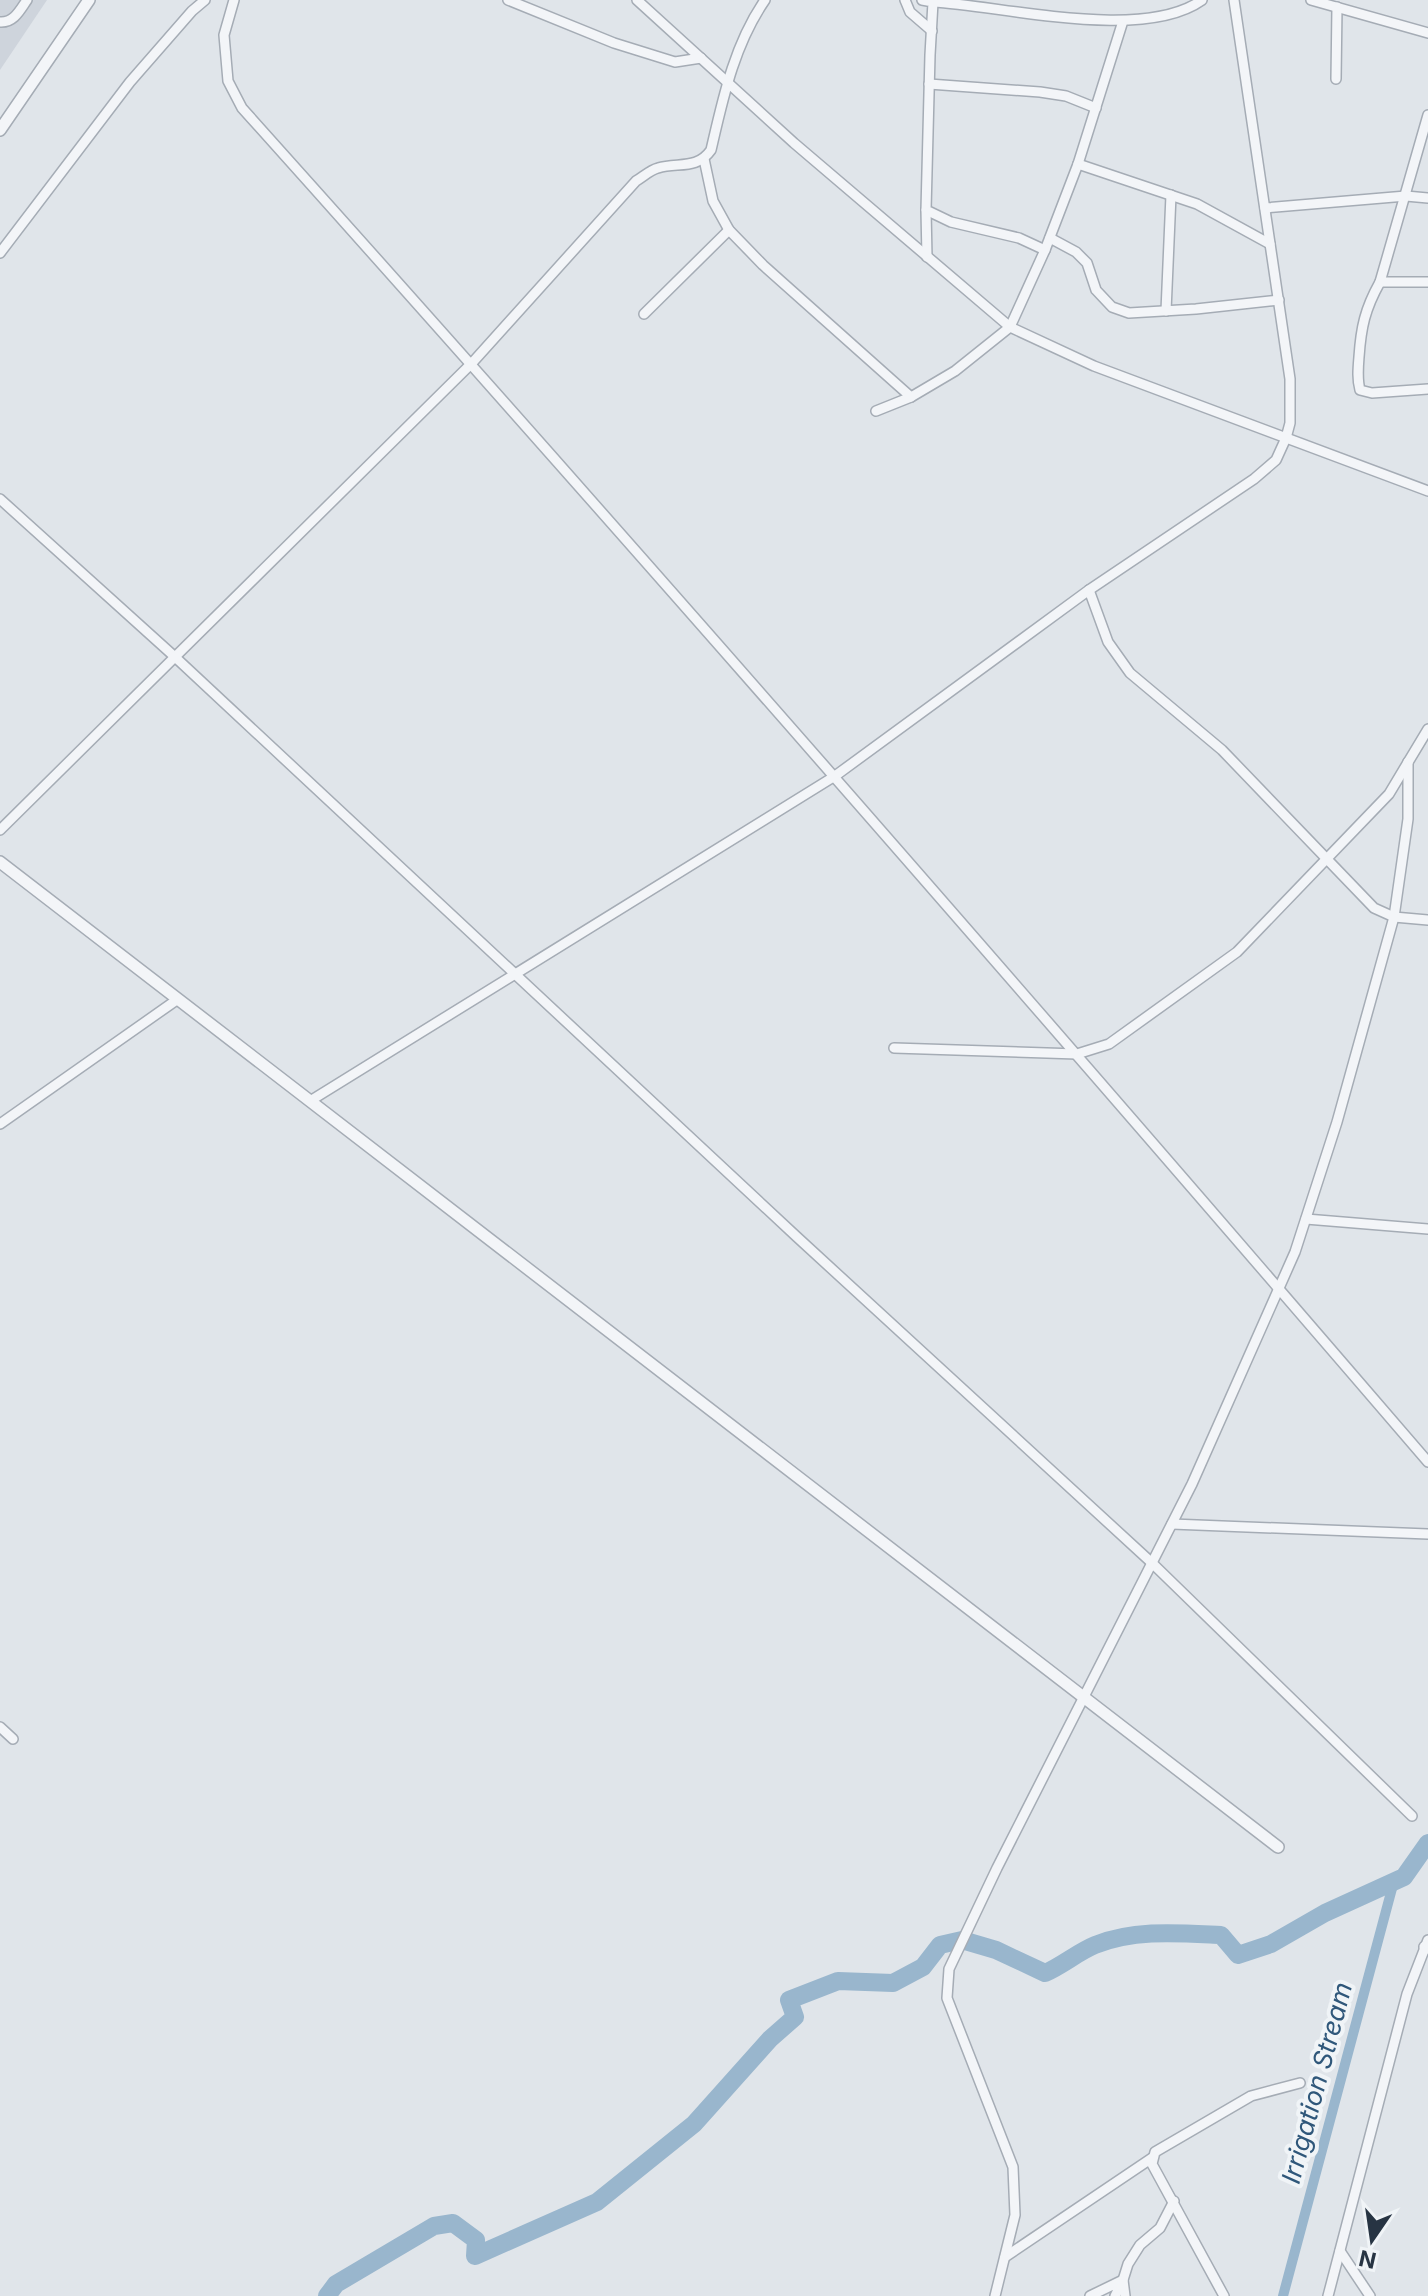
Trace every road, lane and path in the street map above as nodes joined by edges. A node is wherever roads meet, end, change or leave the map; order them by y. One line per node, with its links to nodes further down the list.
1 (27, 0): 16 (street)
2 (89, 0): 25 (street)
3 (205, 0): 37 (street)
4 (234, 0): 45 (street)
5 (508, 0): 19 (street)
6 (637, 0): 19 (street)
7 (765, 0): 21 (street)
8 (905, 0): 17 (street)
9 (922, 0): 13 (street)
10 (1202, 0): 15 (street)
11 (1234, 0): 31 (street)
12 (1311, 0): 14 (street)
13 (933, 1): 15 (street); 17 (street)
14 (1337, 7): 18 (street); 20 (street)
15 (1123, 21): 23 (street)
16 (0, 22)
17 (932, 31): 22 (street)
18 (1428, 33)
19 (701, 58): 21 (street)
20 (1336, 79)
21 (727, 82): 26 (street); 38 (street)
22 (929, 84): 23 (street); 32 (street)
23 (1096, 108): 27 (street)
24 (1428, 115): 29 (street)
25 (0, 130)
26 (704, 159): 33 (street); 45 (street)
27 (1078, 164): 28 (street); 34 (street)
28 (1171, 195): 35 (street); 42 (street)
29 (1406, 196): 30 (street); 31 (street); 39 (street)
30 (1428, 198)
31 (1265, 208): 35 (street)
32 (926, 210): 36 (street); 38 (street)
33 (729, 230): 43 (street); 47 (street)
34 (1050, 238): 36 (street); 42 (street)
35 (1270, 244): 41 (street)
36 (1045, 250): 44 (street)
37 (0, 253)
38 (927, 257): 44 (street)
39 (1380, 282): 40 (street); 46 (street)
40 (1428, 282)
41 (1279, 300): 42 (street); 49 (street)
42 (1166, 311)
43 (644, 314)
44 (1010, 327): 47 (street); 49 (street)
45 (472, 363): 53 (street); 56 (street)
46 (1428, 389)
47 (911, 397): 48 (street)
48 (876, 411)
49 (1286, 438): 50 (street); 52 (street)
50 (1428, 491)
51 (0, 499): 53 (street)
52 (1089, 590): 56 (street); 58 (street)
53 (175, 657): 57 (street); 62 (street)
54 (1428, 729): 55 (street)
55 (1408, 762): 58 (street); 60 (street)
56 (835, 776): 62 (street); 65 (street)
57 (0, 830)
58 (1326, 859): 60 (street); 65 (street)
59 (0, 862): 63 (street)
60 (1394, 917): 61 (street); 68 (street)
61 (1428, 920)
62 (515, 976): 66 (street); 74 (street)
63 (178, 999): 66 (street); 67 (street)
64 (894, 1048): 65 (street)
65 (1077, 1054): 70 (street)
66 (310, 1101): 75 (street)
67 (0, 1124)
68 (1306, 1219): 69 (street); 70 (street)
69 (1428, 1229)
70 (1279, 1288): 71 (street); 72 (street)
71 (1428, 1462)
72 (1172, 1524): 73 (street); 74 (street)
73 (1428, 1534)
74 (1152, 1563): 75 (street); 78 (street)
75 (1084, 1697): 79 (street); 85 (street)
76 (0, 1727): 77 (street)
77 (13, 1739)
78 (1412, 1816)
79 (1278, 1847)
80 (1427, 1945): 84 (street)
81 (1300, 2083): 82 (street)
82 (1152, 2158): 83 (street); 85 (street)
83 (1174, 2201): 86 (street); 91 (street)
84 (1340, 2251): 92 (street); 93 (street)
85 (1005, 2257): 87 (street)
86 (1123, 2280): 88 (street); 89 (street); 90 (street)
87 (995, 2296)
88 (1090, 2296)
89 (1115, 2296)
90 (1125, 2296)
91 (1224, 2296)
92 (1328, 2296)
93 (1370, 2296)

